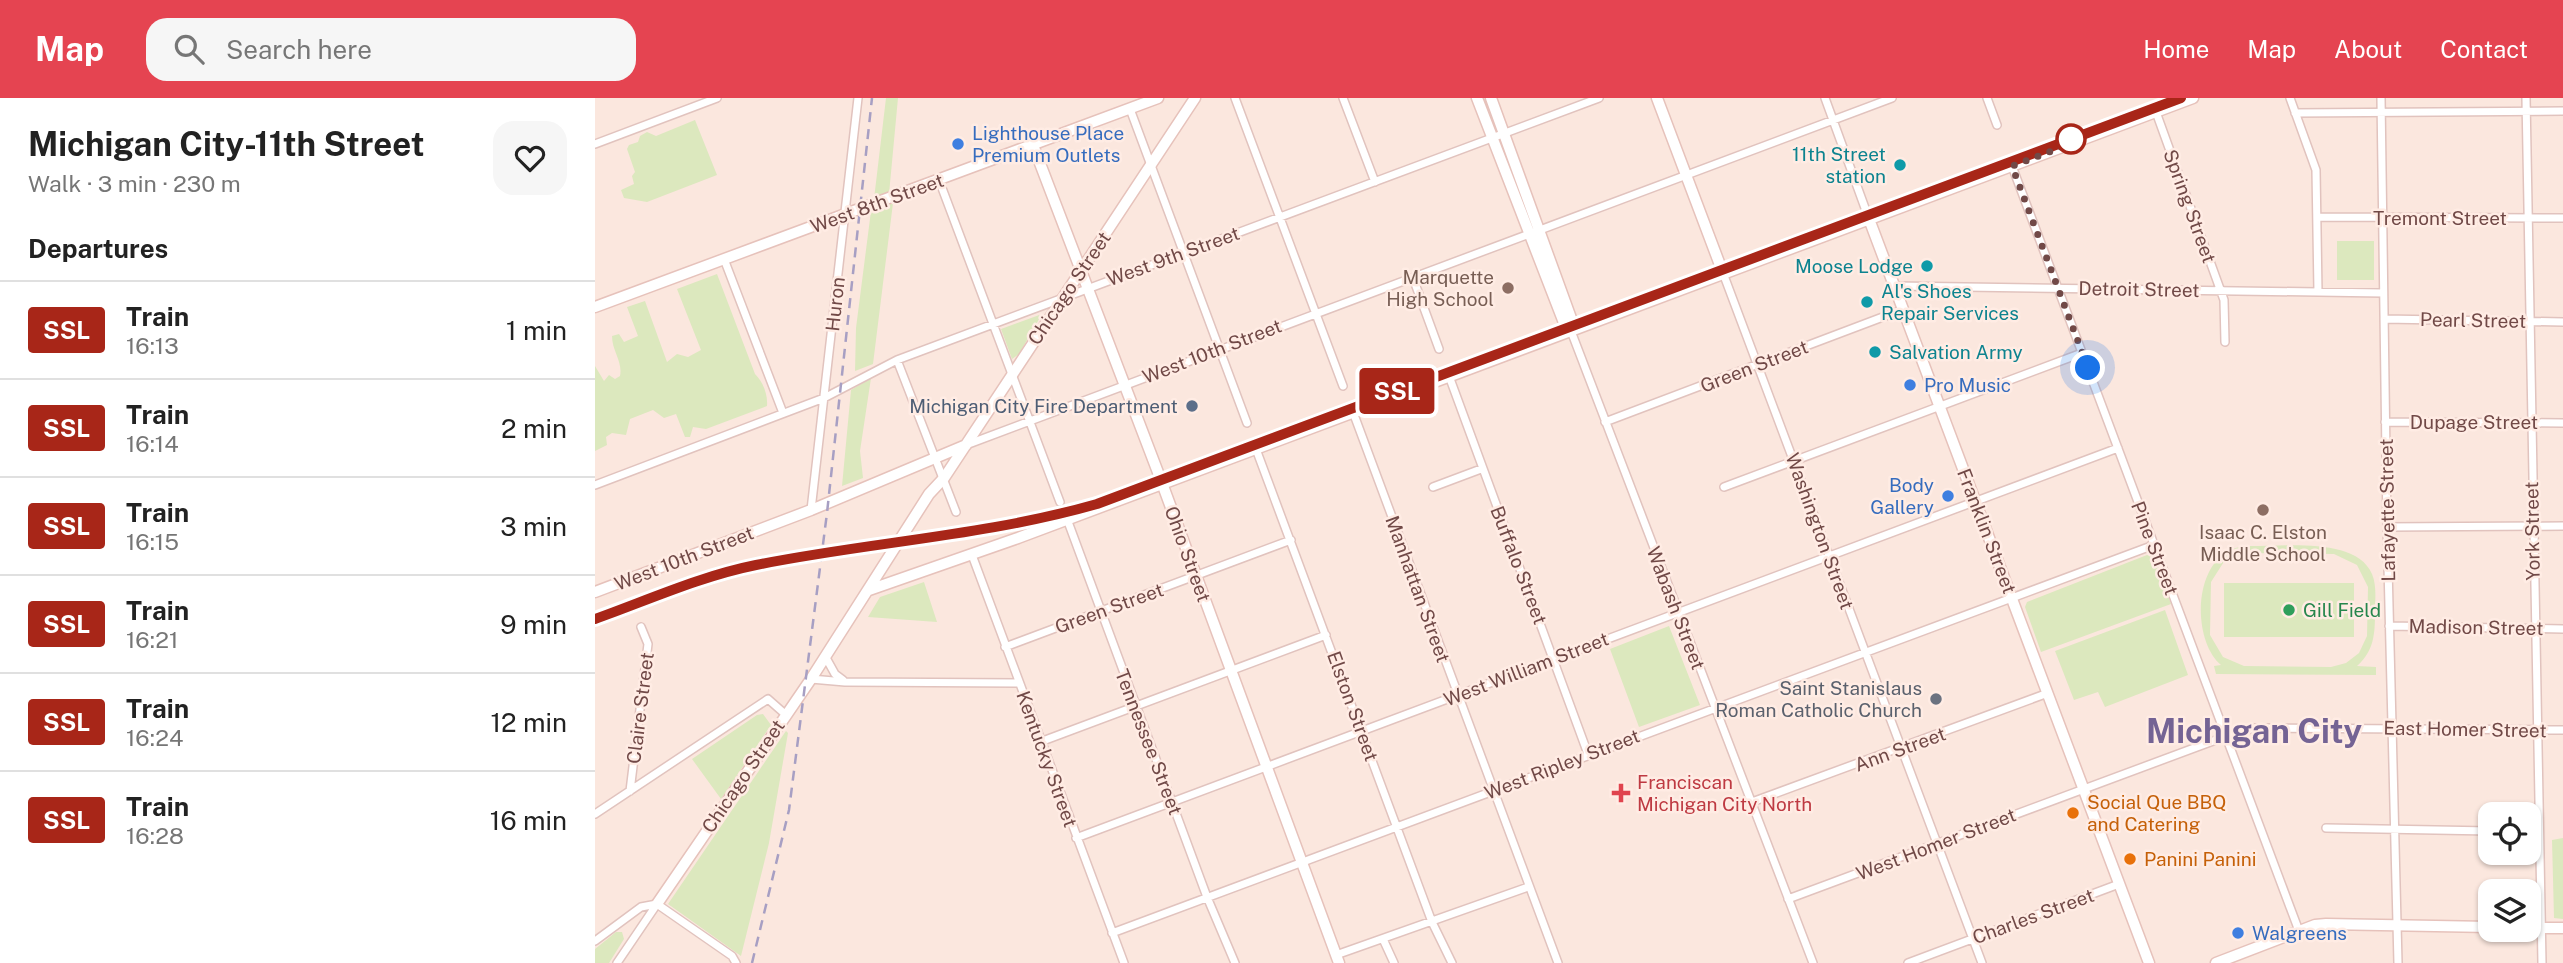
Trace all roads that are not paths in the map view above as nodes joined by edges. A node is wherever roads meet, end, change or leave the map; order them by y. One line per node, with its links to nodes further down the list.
1 (717, 98): 28 (street)
2 (858, 98): 35 (street, Huron)
3 (1158, 98): 18 (street, West 8th Street)
4 (1195, 98): 30 (street, Chicago Street)
5 (1235, 98): 36 (street)
6 (1343, 98): 34 (street)
7 (1477, 98): 27 (street, Wabash Street)
8 (1491, 98): 26 (street, Wabash Street)
9 (1599, 98): 26 (street, West 9th Street)
10 (1657, 98): 32 (street, Washington Street)
11 (1825, 98): 24 (street, Franklin Street)
12 (1892, 98): 24 (street, West 10th Street)
13 (1987, 98): 25 (street)
14 (2193, 98): 21 (street)
15 (2290, 98): 23 (street)
16 (2381, 98): 22 (street, Lafayette Street)
17 (2526, 98): 19 (street, York Street)
18 (1129, 109): 29 (street, West 8th Street); 30 (street)
19 (2526, 111): 20 (street); 22 (street); 39 (street, York Street)
20 (2563, 111)
21 (2156, 112): 31 (street); 51 (street, Spring Street)
22 (2381, 112): 23 (street); 38 (street, Lafayette Street)
23 (2295, 113): 37 (street)
24 (1833, 120): 32 (street, West 10th Street); 41 (street, Franklin Street)
25 (1997, 125)
26 (1505, 134): 27 (street, West 9th Street); 42 (street, Wabash Street)
27 (1492, 138): 34 (street, West 9th Street); 42 (street, Wabash Street)
28 (595, 144)
29 (1033, 145): 33 (street, West 8th Street); 45 (street, Ohio Street)
30 (1151, 165): 43 (street); 45 (street, Chicago Street)
31 (2012, 166): 41 (street); 50 (street, Pine Street)
32 (1686, 175): 42 (street, West 10th Street); 46 (street, Washington Street)
33 (939, 180): 35 (street, West 8th Street); 61 (street)
34 (1375, 182): 36 (street, West 9th Street)
35 (845, 215): 44 (street, West 8th Street); 73 (street, Huron)
36 (1279, 217): 43 (street, West 9th Street); 57 (street)
37 (2318, 217): 38 (street, Tremont Street); 52 (street)
38 (2382, 217): 39 (street, Tremont Street); 53 (street, Lafayette Street)
39 (2528, 218): 40 (street, Tremont Street); 59 (street, York Street)
40 (2563, 218)
41 (1869, 219): 46 (street); 48 (street, Franklin Street)
42 (1534, 232): 47 (street, West 10th Street); 62 (street, Wabash Street)
43 (1183, 253): 49 (street, West 9th Street); 64 (street)
44 (724, 258): 55 (street, West 8th Street); 76 (street)
45 (1081, 271): 49 (street, Ohio Street); 54 (street, Chicago Street)
46 (1723, 273): 62 (street); 68 (street, Washington Street)
47 (1413, 278): 57 (street, West 10th Street); 65 (street)
48 (1895, 286): 50 (street, Detroit Street); 56 (street, Franklin Street)
49 (1087, 288): 54 (street, West 9th Street); 71 (street, Ohio Street)
50 (2057, 288): 51 (street, Detroit Street); 66 (street, Pine Street)
51 (2221, 290): 52 (street, Detroit Street); 63 (street, Spring Street)
52 (2318, 292): 53 (street, Detroit Street)
53 (2383, 293): 58 (street, Lafayette Street)
54 (1062, 298): 61 (street, West 9th Street); 69 (street, Chicago Street)
55 (595, 307)
56 (1904, 309): 68 (street, Green Street); 74 (street, Franklin Street)
57 (1315, 313): 64 (street, West 10th Street); 72 (street)
58 (2384, 319): 59 (street, Pearl Street); 79 (street, Lafayette Street)
59 (2528, 321): 60 (street, Pearl Street); 81 (street, York Street)
60 (2563, 321)
61 (993, 324): 67 (street, West 9th Street); 69 (street)
62 (1571, 331): 70 (street); 78 (street, Wabash Street)
63 (2225, 342)
64 (1220, 348): 71 (street, West 10th Street); 80 (street)
65 (1439, 349)
66 (2082, 353): 74 (street); 84 (street, Pine Street)
67 (897, 360): 73 (street, West 9th Street); 86 (street)
68 (1757, 365): 78 (street, Green Street); 87 (street, Washington Street)
69 (1010, 373): 77 (street); 83 (street, Chicago Street)
70 (1449, 376): 75 (street); 88 (street, Buffalo Street)
71 (1125, 384): 77 (street, West 10th Street); 90 (street, Ohio Street)
72 (1343, 386)
73 (824, 398): 76 (street, West 9th Street); 96 (street, Huron)
74 (1940, 406): 87 (street); 95 (street, Franklin Street)
75 (1353, 412): 85 (street); 126 (street, Manhattan Street)
76 (783, 413): 91 (street, West 9th Street)
77 (1028, 420): 83 (street, West 10th Street); 94 (street)
78 (1605, 422): 111 (street, Wabash Street)
79 (2385, 422): 81 (street, Dupage Street); 101 (street, Lafayette Street)
80 (1247, 423)
81 (2530, 423): 82 (street, Dupage Street); 99 (street, York Street)
82 (2563, 423)
83 (966, 445): 86 (street, West 10th Street); 89 (street, Chicago Street)
84 (2118, 448): 95 (street, West William Street); 103 (street, Pine Street)
85 (1256, 449): 90 (street); 102 (street, Elston Street)
86 (935, 458): 89 (street); 96 (street, West 10th Street)
87 (1794, 460): 93 (street); 105 (street, Washington Street)
88 (1482, 469): 92 (street); 120 (street, Buffalo Street)
89 (944, 478): 97 (street); 107 (street, Chicago Street)
90 (1162, 483): 98 (street); 106 (street, Ohio Street)
91 (595, 485)
92 (1433, 487)
93 (1724, 487)
94 (1060, 502)
95 (1976, 503): 105 (street, West William Street); 109 (street, Franklin Street)
96 (811, 510): 108 (street, West 10th Street)
97 (956, 512)
98 (1067, 519): 104 (street); 110 (street, Tennessee Street)
99 (2532, 525): 100 (street); 101 (street); 114 (street, York Street)
100 (2563, 526)
101 (2387, 527): 112 (street, Lafayette Street)
102 (1291, 540): 106 (street, Green Street); 116 (street, Elston Street)
103 (2154, 545): 109 (street, West Ripley Street); 134 (street, Pine Street)
104 (972, 555): 107 (street); 117 (street, Kentucky Street)
105 (1829, 557): 111 (street, West William Street); 118 (street, Washington Street)
106 (1195, 576): 110 (street, Green Street); 121 (street, Ohio Street)
107 (869, 590): 119 (street, Chicago Street)
108 (595, 592)
109 (2012, 598): 118 (street, West Ripley Street); 125 (street, Franklin Street)
110 (1100, 612): 117 (street, Green Street); 127 (street, Tennessee Street)
111 (1677, 612): 120 (street, West William Street); 128 (street, Wabash Street)
112 (2389, 626): 114 (street, Madison Street); 130 (street, Lafayette Street)
113 (641, 627): 140 (street, Claire Street)
114 (2535, 629): 115 (street, Madison Street); 132 (street, York Street)
115 (2563, 629)
116 (1327, 635): 121 (street); 131 (street, Elston Street)
117 (1005, 647): 124 (street, Kentucky Street)
118 (1866, 653): 128 (street, West Ripley Street); 136 (street, Washington Street)
119 (825, 656): 122 (street, Chicago Street); 123 (street)
120 (1554, 659): 126 (street, West William Street); 137 (street, Buffalo Street)
121 (1231, 671): 127 (street); 138 (street, Ohio Street)
122 (811, 678): 123 (street); 129 (street, Chicago Street)
123 (845, 682): 124 (street)
124 (1019, 684): 135 (street, Kentucky Street)
125 (2048, 693): 136 (street, Ann Street); 139 (street, Franklin Street)
126 (1457, 695): 131 (street, West William Street); 141 (street, Manhattan Street)
127 (1136, 706): 135 (street); 142 (street, Tennessee Street)
128 (1715, 707): 137 (street, West Ripley Street); 143 (street, Wabash Street)
129 (785, 714): 140 (street); 158 (street, Chicago Street)
130 (2392, 729): 132 (street, East Homer Street); 134 (street, East Homer Street); 148 (street, Lafayette Street)
131 (1361, 730): 138 (street, West William Street); 146 (street, Elston Street)
132 (2538, 730): 133 (street, East Homer Street); 144 (street, York Street)
133 (2563, 730)
134 (2226, 736): 139 (street, East Homer Street); 164 (street, Pine Street)
135 (1040, 742): 150 (street, Kentucky Street)
136 (1902, 749): 143 (street, Ann Street); 151 (street, Washington Street)
137 (1588, 754): 141 (street, West Ripley Street)
138 (1266, 766): 142 (street, West William Street); 152 (street, Ohio Street)
139 (2083, 789): 151 (street, West Homer Street); 154 (street, Franklin Street)
140 (630, 791): 145 (street)
141 (1493, 791): 146 (street, West Ripley Street); 155 (street, Manhattan Street)
142 (1172, 801): 150 (street, West William Street); 156 (street, Tennessee Street)
143 (1752, 802): 157 (street, Wabash Street)
144 (2539, 802)
145 (595, 814)
146 (1397, 826): 152 (street, West Ripley Street); 159 (street, Elston Street)
147 (2326, 828): 148 (street)
148 (2394, 829): 149 (street); 160 (street, Lafayette Street)
149 (2478, 831)
150 (1076, 838): 165 (street, Kentucky Street)
151 (1937, 844): 157 (street, West Homer Street); 166 (street, Washington Street)
152 (1302, 862): 156 (street, West Ripley Street); 169 (street, Ohio Street)
153 (2541, 865): 162 (street, York Street)
154 (2119, 884): 166 (street, Charles Street); 180 (street, Franklin Street)
155 (1528, 887): 159 (street); 176 (street, Manhattan Street)
156 (1207, 897): 165 (street, West Ripley Street); 173 (street, Tennessee Street)
157 (1789, 899): 177 (street, Wabash Street)
158 (657, 904): 168 (street); 170 (street, Chicago Street); 171 (street)
159 (1432, 922): 167 (street); 175 (street, Elston Street)
160 (2397, 926): 161 (street); 164 (street); 182 (street, Lafayette Street)
161 (2478, 927)
162 (2542, 928): 163 (street); 183 (street, York Street)
163 (2563, 928)
164 (2299, 931): 181 (street)
165 (1112, 933): 172 (street, Kentucky Street)
166 (1973, 937): 178 (street, Charles Street); 179 (street, Washington Street)
167 (1383, 939): 169 (street); 174 (street)
168 (595, 942)
169 (1338, 959)
170 (617, 963)
171 (736, 963)
172 (1124, 963)
173 (1235, 963)
174 (1394, 963)
175 (1452, 963)
176 (1558, 963)
177 (1813, 963)
178 (1908, 963)
179 (1982, 963)
180 (2149, 963)
181 (2215, 963)
182 (2398, 963)
183 (2542, 963)

